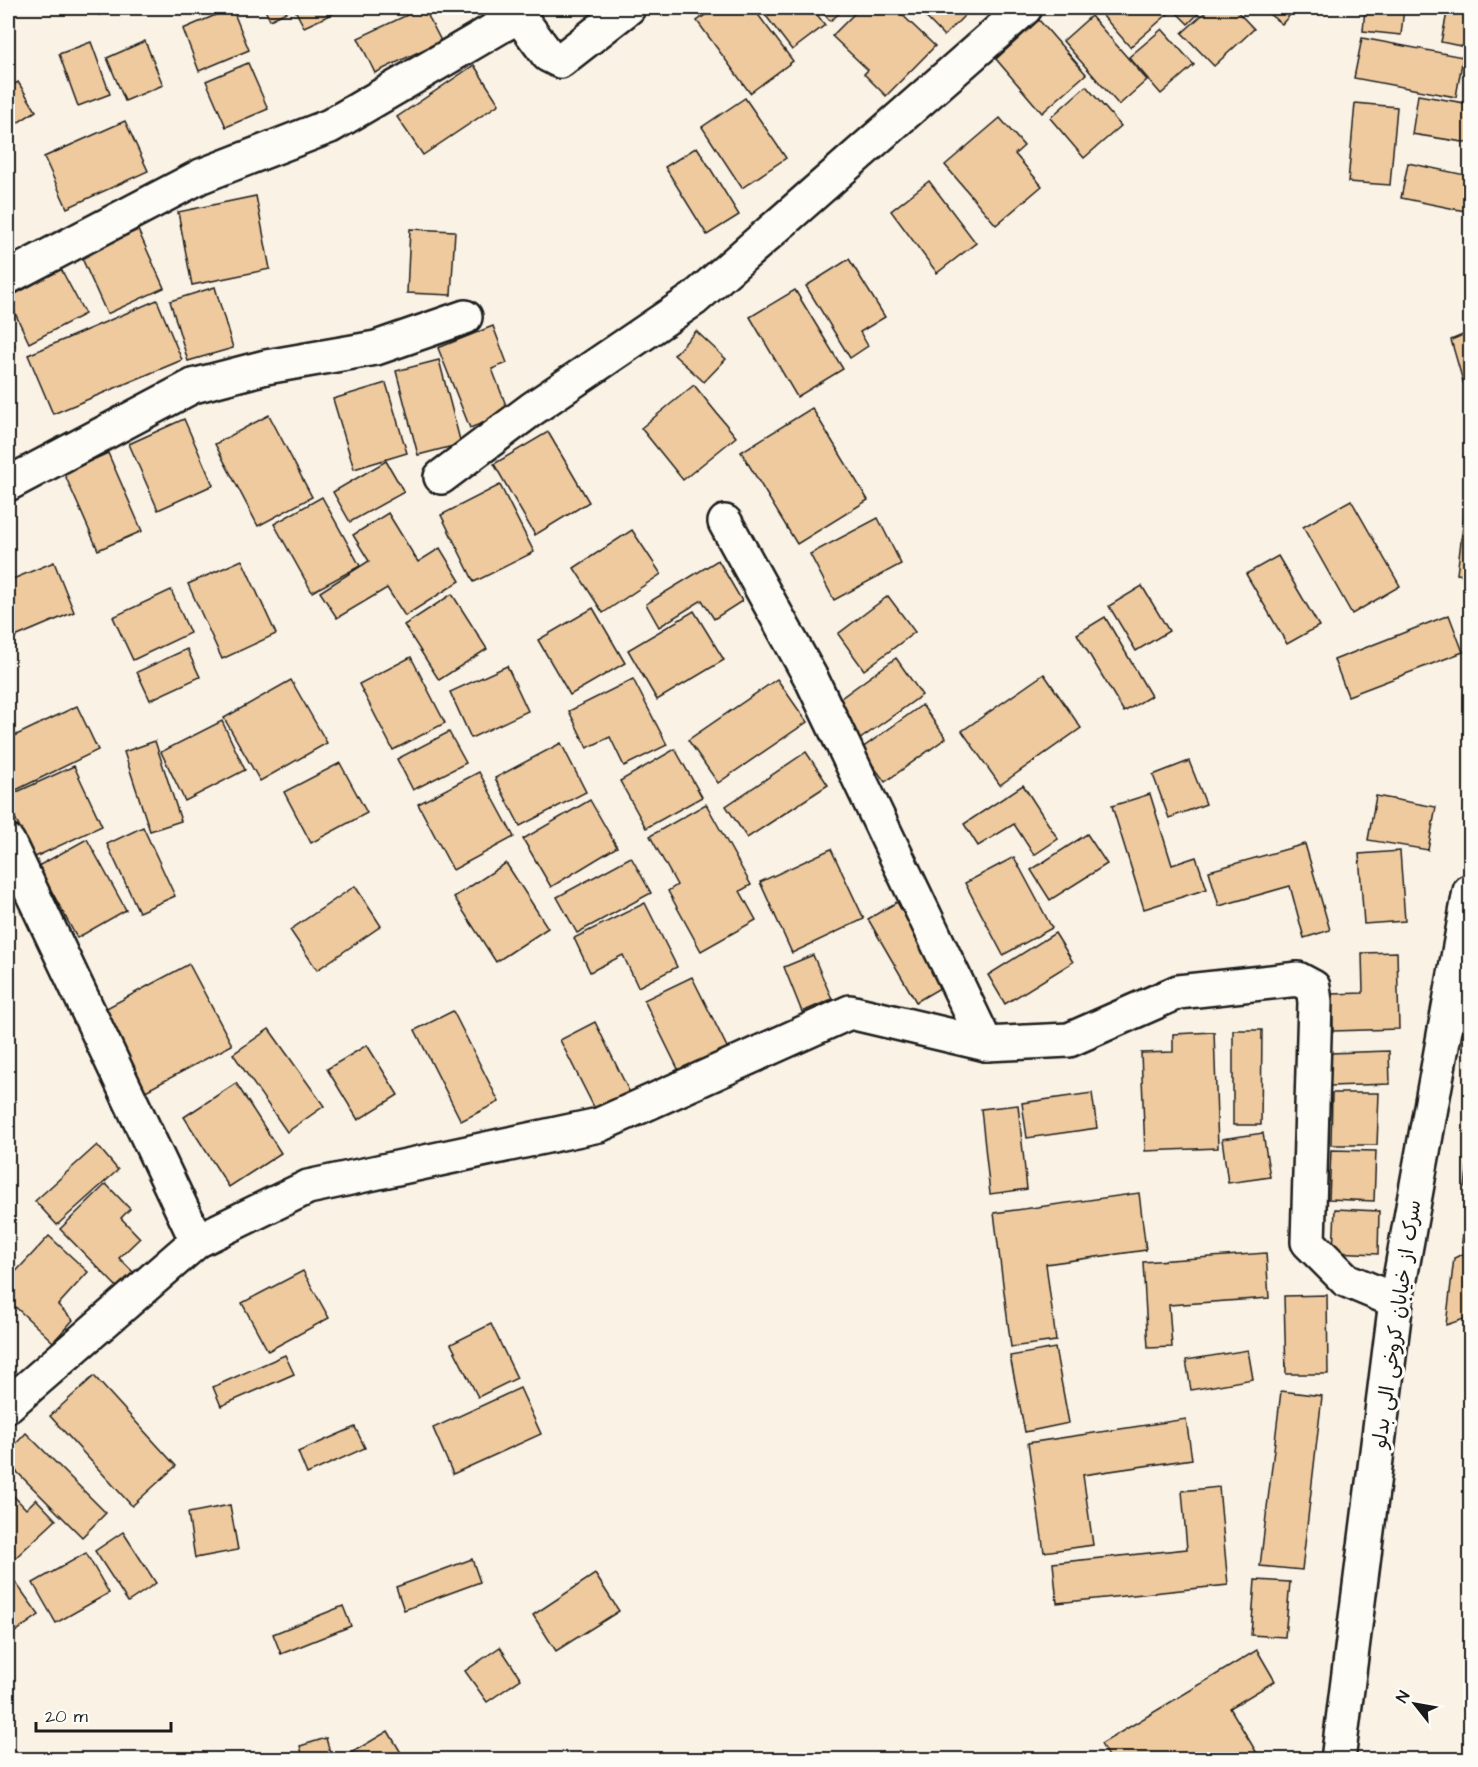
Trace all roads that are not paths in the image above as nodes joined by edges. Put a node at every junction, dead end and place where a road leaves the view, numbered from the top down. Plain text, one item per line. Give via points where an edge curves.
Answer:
1 (628, 8) edge
2 (1025, 8) edge
3 (515, 12) edge
4 (8, 277) edge
5 (465, 317) dead end
6 (441, 477) dead end
7 (8, 484) edge
8 (725, 522) dead end
9 (8, 842) edge
10 (1470, 891) edge
11 (986, 1044) junction
12 (197, 1242) junction
13 (1396, 1301) junction
14 (8, 1405) edge
15 (1338, 1760) edge

1 - 3 street via 560,61 548,55
2 - 6 street via 694,299 532,409
3 - 4 street via 330,126 201,176
5 - 7 street via 376,348 266,367 193,386
8 - 11 street via 812,680
9 - 12 street
10 - 13 street, سرک از خیابان کروخی الی بدلو
11 - 12 street via 850,1012 598,1125 308,1188
11 - 13 street via 1070,1040 1178,992 1298,979 1313,987 1308,1242 1346,1280
12 - 14 street
13 - 15 street, سرک از خیابان کروخی الی بدلو

